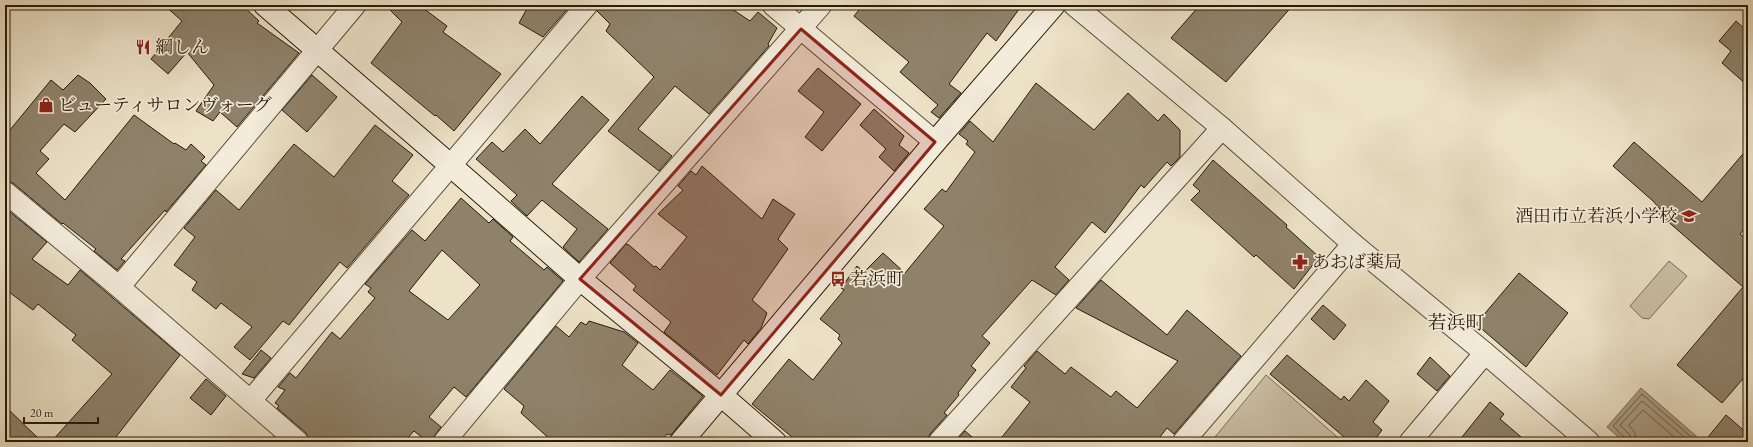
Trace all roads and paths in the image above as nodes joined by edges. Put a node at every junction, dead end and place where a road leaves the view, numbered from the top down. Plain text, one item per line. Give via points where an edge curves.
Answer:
1 (264, 5) edge
2 (355, 5) edge
3 (587, 5) edge
4 (773, 5) edge
5 (821, 5) edge
6 (1054, 5) edge
7 (1074, 5) edge
8 (801, 29) junction
9 (317, 51) junction
10 (1222, 128) junction
11 (935, 142) junction
12 (450, 165) junction
13 (5, 192) edge
14 (1353, 244) junction
15 (580, 280) junction
16 (119, 287) junction
17 (1485, 353) junction
18 (721, 395) junction
19 (251, 400) junction
20 (298, 442) edge
21 (444, 442) edge
22 (681, 442) edge
23 (775, 442) edge
24 (939, 442) edge
25 (1183, 442) edge
26 (1410, 442) edge
27 (1589, 442) edge

1 - 9 street
2 - 9 street
3 - 12 street
4 - 8 street
5 - 8 street
6 - 11 street
7 - 10 street
8 - 11 street
8 - 15 street
9 - 12 street
9 - 16 street
10 - 14 street
10 - 24 street
11 - 18 street
12 - 15 street
12 - 19 street
13 - 16 street
14 - 17 street
14 - 25 street
15 - 18 street
15 - 21 street
16 - 19 street
17 - 26 street
17 - 27 street
18 - 22 street
18 - 23 street
19 - 20 street

